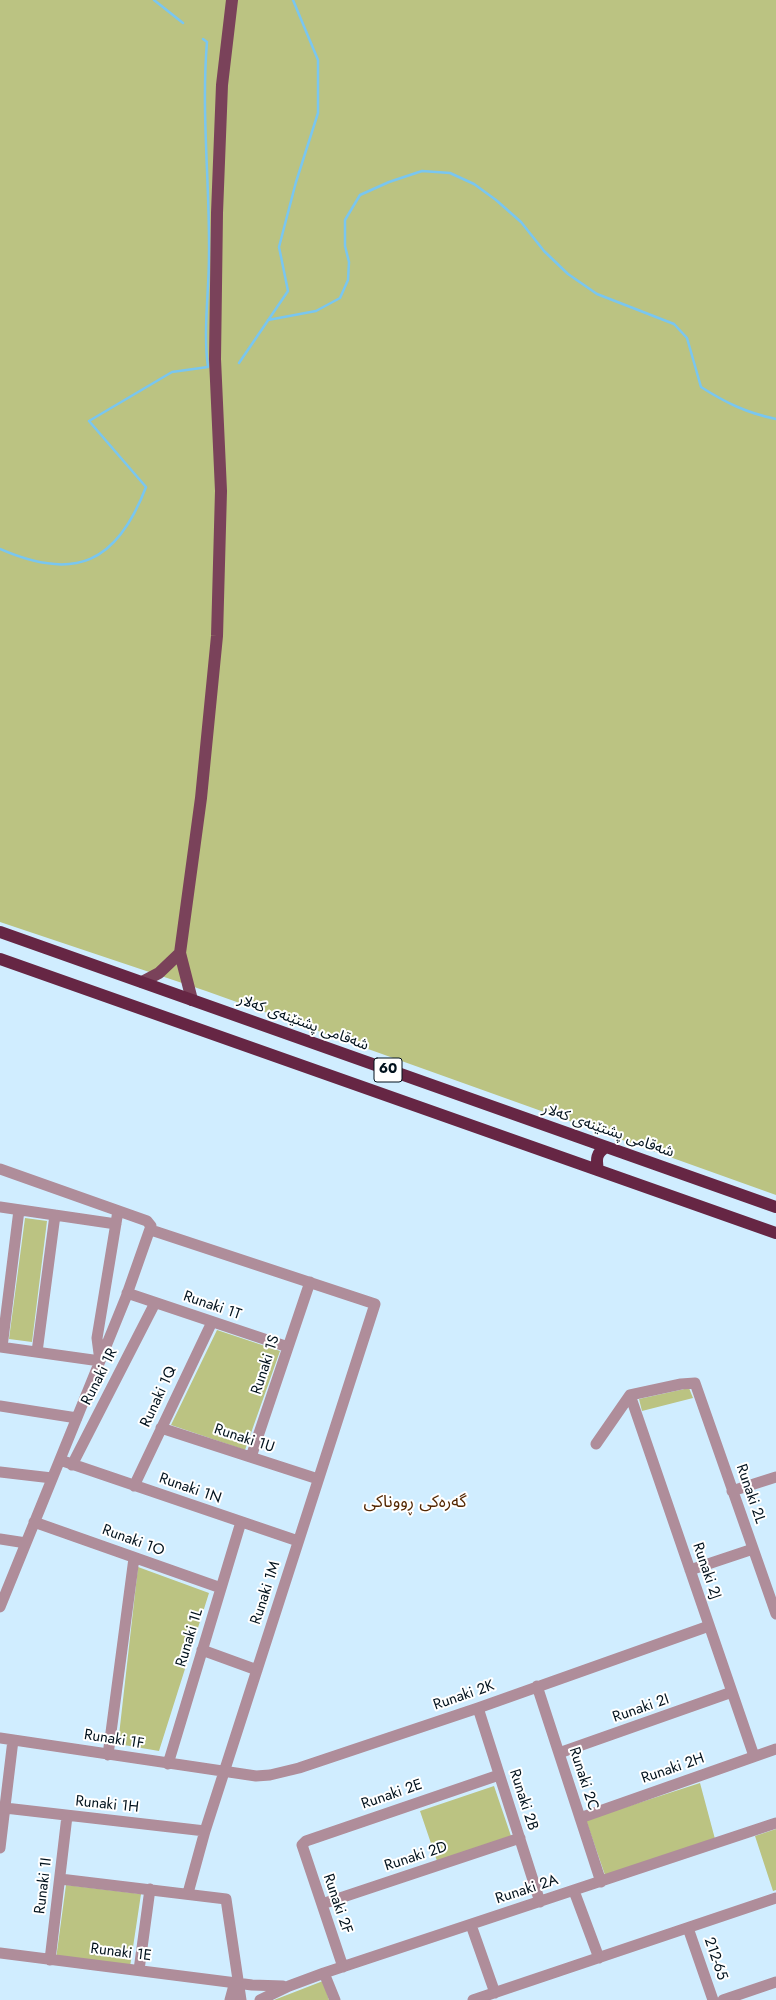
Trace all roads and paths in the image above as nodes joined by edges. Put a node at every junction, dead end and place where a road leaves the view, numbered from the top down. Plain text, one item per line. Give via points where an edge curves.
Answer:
1 (232, 0) edge
2 (0, 932) edge
3 (180, 953) junction
4 (0, 959) edge
5 (142, 982) junction
6 (192, 1000) junction
7 (606, 1147) junction
8 (0, 1169) edge
9 (598, 1170) junction
10 (0, 1207) edge
11 (776, 1207) edge
12 (19, 1210) junction
13 (118, 1211) junction
14 (55, 1215) junction
15 (116, 1224) junction
16 (151, 1230) junction
17 (776, 1233) edge
18 (310, 1282) junction
19 (127, 1293) junction
20 (155, 1302) junction
21 (212, 1322) junction
22 (1, 1347) edge
23 (288, 1347) junction
24 (37, 1352) junction
25 (100, 1361) junction
26 (630, 1395) junction
27 (0, 1406) edge
28 (77, 1418) junction
29 (161, 1428) junction
30 (596, 1444) dead end
31 (251, 1457) junction
32 (60, 1460) junction
33 (72, 1465) junction
34 (0, 1472) edge
35 (776, 1476) edge
36 (52, 1478) junction
37 (318, 1479) junction
38 (134, 1486) junction
39 (732, 1490) junction
40 (34, 1522) junction
41 (241, 1522) junction
42 (0, 1539) edge
43 (298, 1541) junction
44 (26, 1543) junction
45 (753, 1549) junction
46 (134, 1558) junction
47 (690, 1570) junction
48 (221, 1588) junction
49 (1, 1603) edge
50 (776, 1614) edge
51 (710, 1626) junction
52 (202, 1650) junction
53 (257, 1670) junction
54 (537, 1686) junction
55 (732, 1692) junction
56 (478, 1708) junction
57 (0, 1738) edge
58 (13, 1740) junction
59 (776, 1749) edge
60 (559, 1753) junction
61 (108, 1755) junction
62 (754, 1756) junction
63 (168, 1764) junction
64 (224, 1772) junction
65 (500, 1775) junction
66 (5, 1808) junction
67 (67, 1816) junction
68 (580, 1818) junction
69 (776, 1823) edge
70 (205, 1831) junction
71 (520, 1838) junction
72 (0, 1848) edge
73 (303, 1851) joint
74 (60, 1879) junction
75 (601, 1882) junction
76 (150, 1889) junction
77 (574, 1891) junction
78 (188, 1893) junction
79 (776, 1898) edge
80 (540, 1902) junction
81 (322, 1904) junction
82 (471, 1925) junction
83 (688, 1928) junction
84 (0, 1954) edge
85 (599, 1958) junction
86 (50, 1960) junction
87 (343, 1967) junction
88 (139, 1970) junction
89 (324, 1973) junction
90 (239, 1982) junction
91 (776, 1982) edge
92 (288, 1986) junction
93 (495, 1993) junction
94 (230, 2000) edge
95 (241, 2000) edge
96 (260, 2000) edge
97 (334, 2000) edge
98 (473, 2000) edge
99 (713, 2000) edge
100 (723, 2000) edge

1 - 3 main road via 222,92 217,221 215,359 221,491 217,636 201,798
2 - 5 highway, شەقامی پشتێنەی کەلار / 60
3 - 5 main road via 167,967
3 - 6 main road
4 - 9 highway, 60
5 - 6 highway, شەقامی پشتێنەی کەلار / 60
6 - 7 highway, شەقامی پشتێنەی کەلار / 60
7 - 9 highway via 597,1157
7 - 11 highway, شەقامی پشتێنەی کەلار / 60
8 - 13 street
9 - 17 highway, 60
10 - 12 street
12 - 14 street
12 - 22 street
13 - 15 street
13 - 16 street via 147,1221
14 - 15 street
14 - 24 street
15 - 25 street via 97,1338
16 - 18 street
16 - 19 street
18 - 23 street, Runaki 1S
18 - 37 street, Runaki 1M via 375,1304
19 - 20 street, Runaki 1T
19 - 25 street
20 - 21 street, Runaki 1T
20 - 33 street, Runaki 1R
21 - 23 street, Runaki 1T
21 - 29 street, Runaki 1Q
22 - 24 street
23 - 31 street, Runaki 1S
24 - 25 street
25 - 28 street
26 - 30 street
26 - 39 street, Runaki 2L via 695,1383
26 - 47 street, Runaki 2J
27 - 28 street
28 - 32 street
29 - 31 street, Runaki 1U
29 - 38 street, Runaki 1Q
31 - 37 street, Runaki 1U
32 - 33 street, Runaki 1N
32 - 36 street
33 - 38 street, Runaki 1N
34 - 36 street
35 - 39 street
36 - 40 street
37 - 43 street, Runaki 1M
38 - 41 street, Runaki 1N
39 - 45 street, Runaki 2L
40 - 44 street
40 - 46 street, Runaki 1O
41 - 43 street, Runaki 1N
41 - 48 street, Runaki 1L
42 - 44 street
43 - 53 street, Runaki 1M
44 - 49 street
45 - 47 street
45 - 50 street, Runaki 2L
46 - 48 street, Runaki 1O
46 - 61 street
47 - 51 street, Runaki 2J
48 - 52 street, Runaki 1L
51 - 54 street, Runaki 2K
51 - 55 street, Runaki 2J
52 - 53 street
52 - 63 street, Runaki 1L
53 - 64 street, Runaki 1M
54 - 56 street, Runaki 2K
54 - 60 street, Runaki 2C
55 - 60 street, Runaki 2I
55 - 62 street, Runaki 2J
56 - 64 street, Runaki 2K via 299,1768 270,1775
56 - 65 street, Runaki 2B
57 - 58 street, Runaki 1F
58 - 61 street, Runaki 1F
58 - 66 street
59 - 62 street, Runaki 2H
60 - 68 street, Runaki 2C
61 - 63 street, Runaki 1F
62 - 68 street, Runaki 2H
63 - 64 street, Runaki 1F
64 - 70 street, Runaki 1M
65 - 71 street, Runaki 2B
65 - 73 street, Runaki 2E via 306,1841 302,1845
66 - 67 street, Runaki 1H
66 - 72 street
67 - 70 street, Runaki 1H
67 - 74 street, Runaki 1I
68 - 75 street, Runaki 2C
69 - 75 street, Runaki 2A
70 - 78 street, Runaki 1M
71 - 80 street, Runaki 2B
71 - 81 street, Runaki 2D
73 - 81 street, Runaki 2F
74 - 76 street
74 - 86 street, Runaki 1I
75 - 77 street, Runaki 2A
76 - 78 street
76 - 88 street
77 - 80 street, Runaki 2A
77 - 85 street
78 - 90 street via 226,1899
79 - 83 street
80 - 82 street, Runaki 2A
81 - 87 street, Runaki 2F
82 - 87 street, Runaki 2A
82 - 93 street
83 - 85 street
83 - 99 street, 212-65
84 - 86 street, Runaki 1E
85 - 93 street
86 - 88 street, Runaki 1E
87 - 89 street, Runaki 2A
88 - 90 street, Runaki 1E
89 - 92 street, Runaki 2A
89 - 97 street
90 - 92 street, Runaki 1E via 273,1987
90 - 94 street via 233,1989
90 - 95 street
91 - 100 street
92 - 96 street
93 - 98 street

